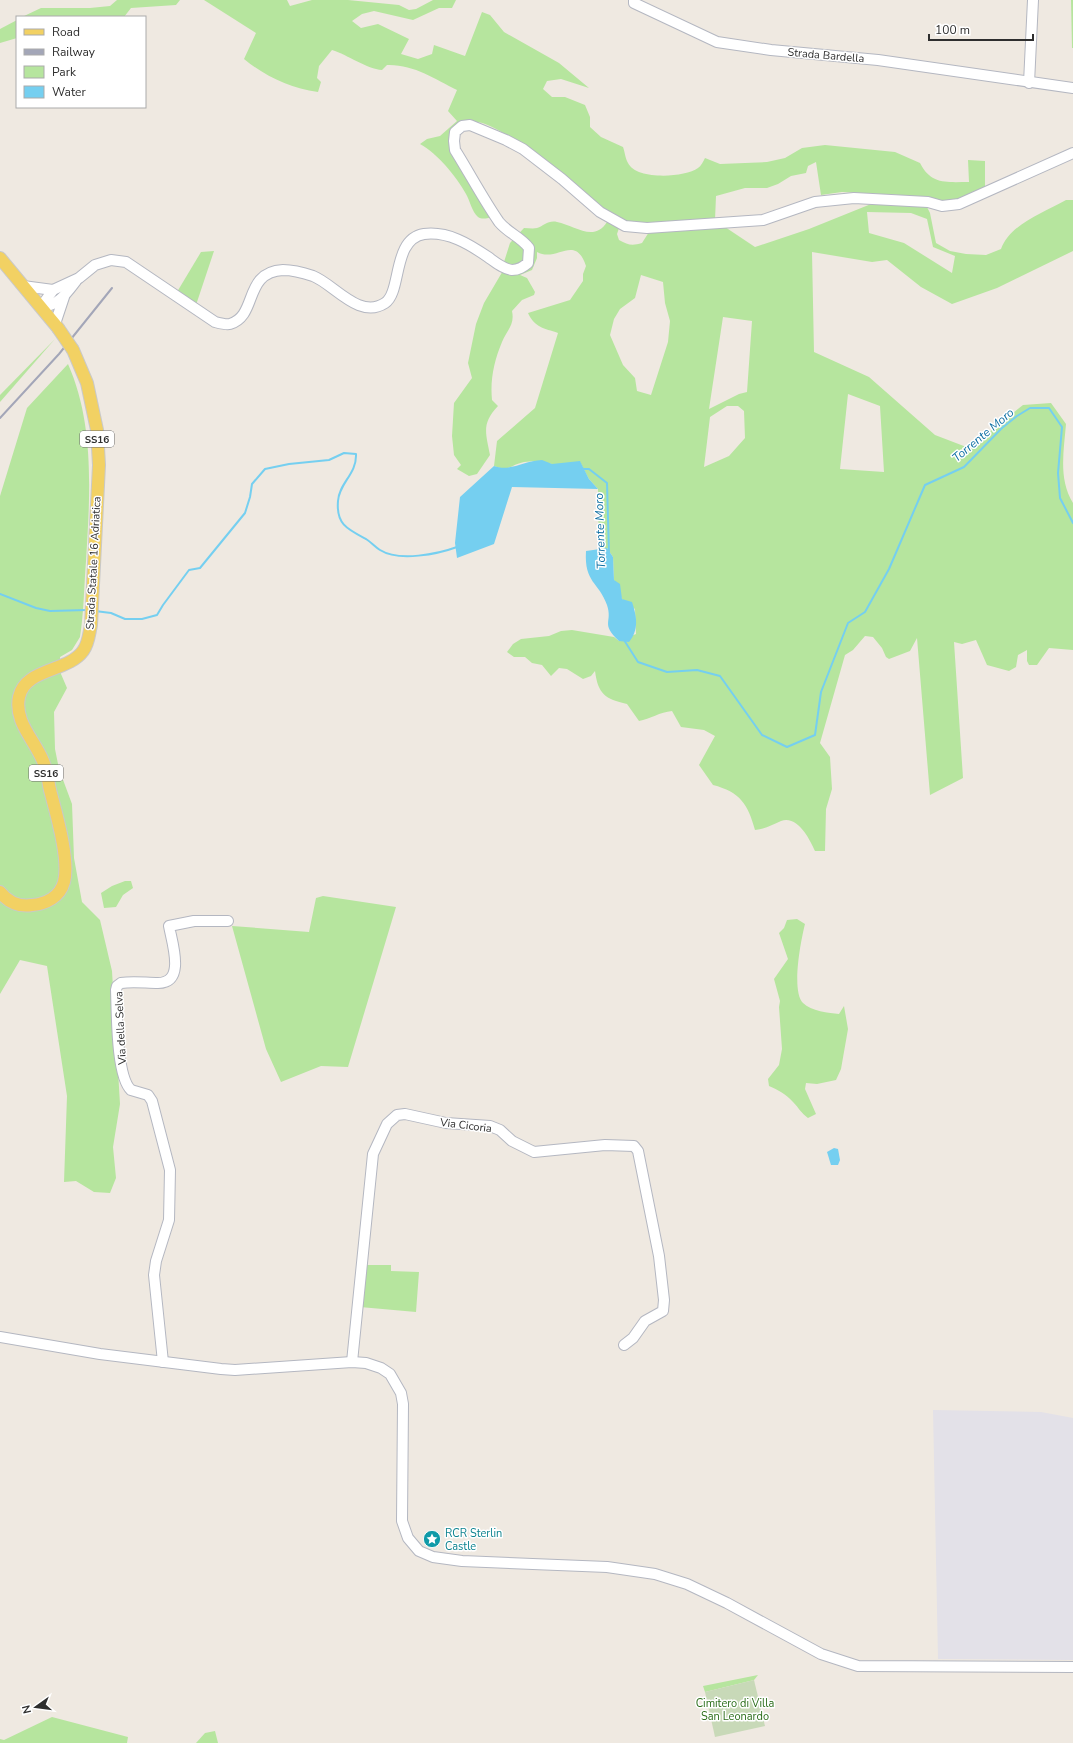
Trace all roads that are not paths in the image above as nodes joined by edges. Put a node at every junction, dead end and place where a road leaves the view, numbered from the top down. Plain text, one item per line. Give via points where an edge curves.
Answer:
1 (634, 0) edge
2 (1033, 0) edge
3 (1029, 82) junction
4 (1073, 88) edge
5 (1073, 153) edge
6 (0, 258) edge
7 (0, 269) edge
8 (12, 272) junction
9 (79, 278) junction
10 (23, 286) junction
11 (53, 290) junction
12 (64, 296) junction
13 (41, 307) junction
14 (57, 326) junction
15 (0, 892) edge
16 (228, 921) dead end
17 (0, 1337) edge
18 (624, 1345) dead end
19 (163, 1362) junction
20 (352, 1362) junction
21 (1073, 1667) edge

1 - 3 street, Strada Bardella via 634,3 646,10 717,42 878,60
2 - 3 street
3 - 4 street, Strada Bardella
5 - 9 street via 959,204 942,206 928,202 854,198 814,202 763,220 647,228 625,226 600,212 523,149 470,125 462,126 455,132 455,150 499,221 529,248 528,263 519,269 511,270 500,265 461,240 423,234 413,240 403,252 395,277 394,294 385,304 370,308 354,303 314,276 283,270 264,275 256,283 246,310 239,319 229,324 215,322 126,262 111,260 95,265
6 - 8 main road, SS16
7 - 8 street
8 - 10 main road, SS16
9 - 11 street
9 - 12 street
10 - 11 street
10 - 13 main road, Strada Statale 16 Adriatica / SS16
11 - 13 street
12 - 13 street via 49,306
12 - 14 street
13 - 14 main road, Strada Statale 16 Adriatica / SS16
14 - 15 main road, Strada Statale 16 Adriatica / SS16, bridge via 73,350 87,383 97,430 99,465 91,625 88,643 83,651 76,658 30,680 23,689 19,703 21,721 43,761 63,849 64,883 52,899 40,904 17,904 9,901
16 - 19 street, Via della Selva via 194,921 169,926 176,963 173,976 166,982 159,983 121,983 116,990 124,1079 131,1090 148,1095 152,1102 170,1170 169,1220 154,1275
17 - 19 street
18 - 20 street, Via Cicoria via 633,1338 645,1321 663,1311 664,1300 658,1249 638,1151 634,1146 605,1145 534,1152 490,1126 446,1123 405,1114 397,1115 387,1124 373,1154
19 - 20 street via 235,1370
20 - 21 street via 381,1368 390,1374 401,1393 402,1521 408,1538 419,1551 432,1557 607,1567 655,1574 687,1584 821,1654 858,1666

